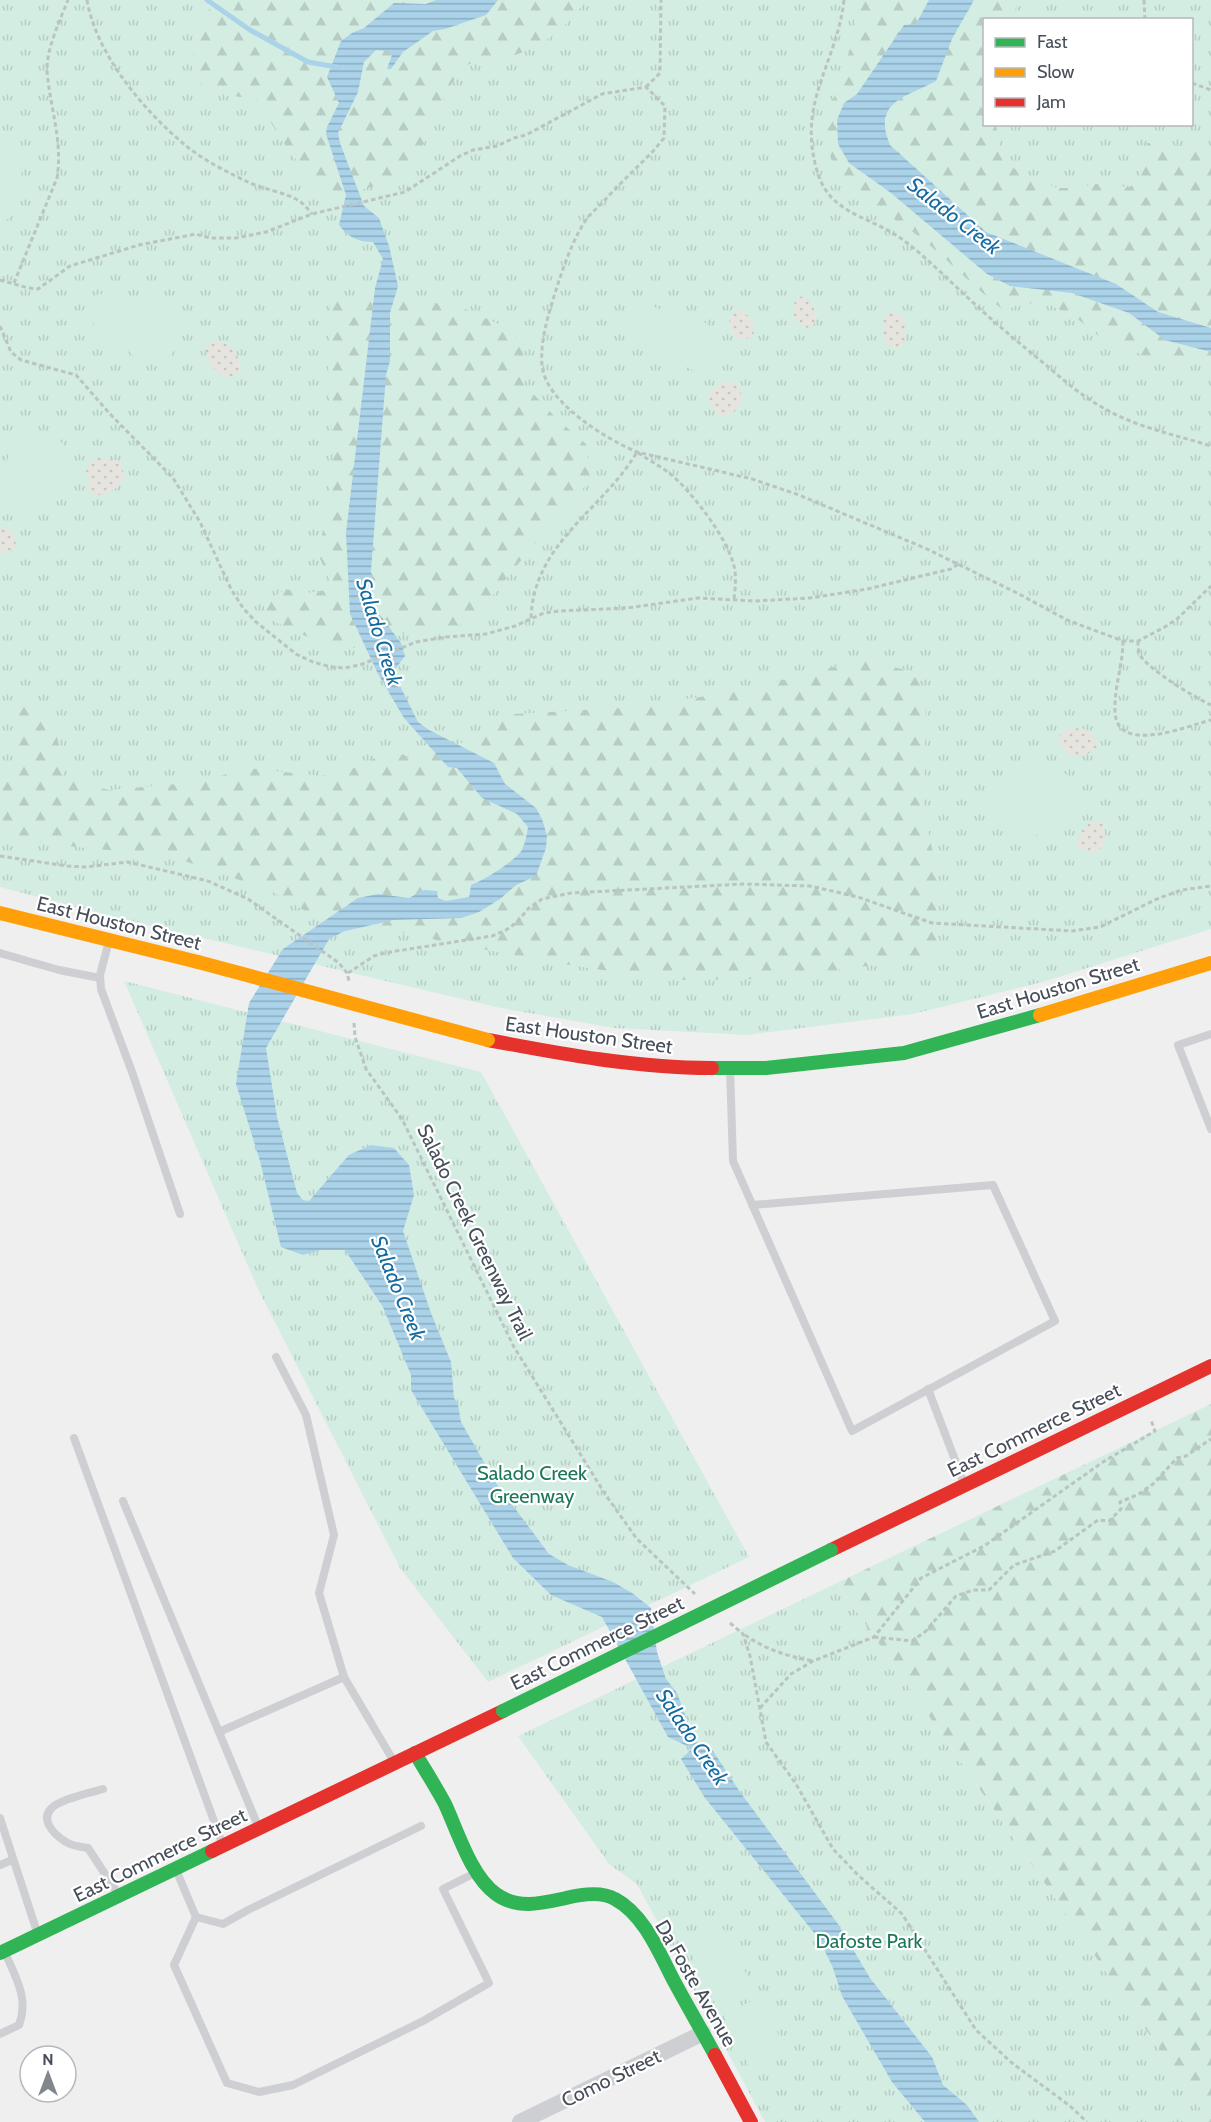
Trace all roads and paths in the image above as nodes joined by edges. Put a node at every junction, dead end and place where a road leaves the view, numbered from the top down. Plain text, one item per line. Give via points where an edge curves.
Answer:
1 (68, 0) edge
2 (87, 0) edge
3 (661, 0) edge
4 (844, 0) edge
5 (1144, 0) edge
6 (1145, 18) edge
7 (1193, 84) edge
8 (646, 87) junction
9 (1211, 90) edge
10 (312, 213) junction
11 (0, 280) edge
12 (14, 283) junction
13 (0, 326) edge
14 (1211, 446) edge
15 (637, 452) junction
16 (958, 564) junction
17 (1211, 586) edge
18 (734, 599) junction
19 (531, 618) junction
20 (1123, 641) junction
21 (1138, 641) junction
22 (1211, 705) edge
23 (1211, 720) edge
24 (0, 856) edge
25 (1211, 886) edge
26 (0, 913) edge
27 (110, 940) junction
28 (0, 953) edge
29 (1211, 963) edge
30 (347, 973) junction
31 (100, 978) junction
32 (350, 988) dead end
33 (353, 1017) dead end
34 (1211, 1034) edge
35 (730, 1068) junction
36 (1211, 1129) edge
37 (752, 1205) junction
38 (180, 1214) dead end
39 (276, 1357) dead end
40 (1211, 1366) edge
41 (927, 1389) junction
42 (1143, 1399) junction
43 (74, 1438) dead end
44 (1211, 1439) edge
45 (965, 1485) junction
46 (606, 1494) dead end
47 (123, 1501) dead end
48 (743, 1634) dead end
49 (874, 1637) junction
50 (813, 1661) junction
51 (344, 1677) junction
52 (759, 1708) dead end
53 (219, 1732) junction
54 (416, 1753) junction
55 (395, 1763) junction
56 (796, 1784) dead end
57 (103, 1789) dead end
58 (0, 1818) edge
59 (421, 1826) dead end
60 (259, 1829) junction
61 (223, 1846) junction
62 (12, 1860) junction
63 (0, 1865) edge
64 (176, 1869) junction
65 (479, 1872) junction
66 (120, 1896) junction
67 (196, 1917) junction
68 (38, 1935) junction
69 (2, 1952) edge
70 (703, 2033) junction
71 (0, 2034) edge
72 (520, 2122) edge
73 (752, 2122) edge
74 (1087, 2122) edge

1 - 12 path via 55,31 47,70 58,136 57,178
2 - 10 path via 110,57 160,122 186,146 218,167 299,200
3 - 8 path via 660,73
4 - 14 path via 838,34 818,86 810,134 816,170 832,200 898,237 1010,336 1099,406 1155,430
5 - 6 path
7 - 9 path
8 - 10 path via 602,94 526,135 473,150 405,192
8 - 15 path via 665,106 664,138 586,220 568,254 549,314 542,367 565,405 619,444
10 - 12 path via 266,232 236,238 196,234 139,245 70,266 38,289
11 - 12 path
13 - 19 path via 11,352 21,360 76,375 173,478 243,608 296,654 344,668 416,642 486,634
15 - 16 path via 752,479 799,495
15 - 18 path via 683,486 716,530 735,570
15 - 19 path via 552,554 531,600
16 - 18 path via 951,569 836,595 776,601
16 - 20 path via 1066,620
17 - 21 path via 1177,619
18 - 19 path via 698,598 627,608 559,611
20 - 21 path
20 - 23 path via 1115,712 1123,730 1131,735 1150,735
21 - 22 path via 1138,653 1144,660
24 - 30 path via 86,867 128,862 208,881 248,899 339,963
25 - 30 path via 1182,890 1100,927 1072,931 932,923 858,897 810,886 743,884 571,893 542,899 516,923 492,936 384,953
26 - 27 main road, East Houston Street
27 - 31 lane
27 - 35 main road, East Houston Street, bridge via 488,1040 594,1060 674,1068
28 - 31 lane
29 - 35 main road, East Houston Street via 904,1053 777,1067
30 - 32 path
31 - 38 lane
33 - 46 path, Salado Creek Greenway Trail via 366,1069 402,1119 514,1347
34 - 36 lane via 1178,1045
35 - 37 lane via 733,1161
37 - 41 lane via 852,1431
37 - 41 lane via 993,1185 1055,1321
39 - 51 lane via 306,1415 334,1536 319,1593
40 - 42 main road, East Commerce Street
41 - 45 lane
42 - 45 main road, East Commerce Street
42 - 49 path via 1155,1431 1103,1462 984,1546 921,1578
43 - 61 lane
44 - 49 path via 1177,1458 1154,1484 1120,1502 1121,1509 1109,1521 1098,1520 1055,1551 1014,1565 989,1590 956,1596 926,1632 912,1641
45 - 54 main road, East Commerce Street, bridge
47 - 53 lane
48 - 50 path via 762,1646
49 - 50 path
50 - 52 path via 791,1674
51 - 53 lane
51 - 55 lane
53 - 60 lane
54 - 55 main road, East Commerce Street
54 - 65 main road, Da Foste Avenue
55 - 60 main road, East Commerce Street
56 - 74 path via 833,1849 902,1914 976,2030
57 - 66 lane via 55,1805 47,1813 46,1821 67,1844 88,1848
58 - 62 lane
59 - 67 lane via 223,1924
60 - 61 main road, East Commerce Street
61 - 64 main road, East Commerce Street
62 - 63 lane
62 - 68 lane
64 - 66 main road, East Commerce Street
64 - 67 lane
65 - 67 lane via 443,1888 489,1983 423,2021 293,2085 259,2092 227,2083 174,1965
65 - 70 main road, Da Foste Avenue via 498,1896 517,1904 541,1905 589,1893 609,1896 622,1904 648,1933
66 - 68 main road, East Commerce Street
68 - 69 main road, East Commerce Street
69 - 71 lane via 20,1986 24,2014 20,2025
70 - 72 street, Como Street
70 - 73 main road, Da Foste Avenue

